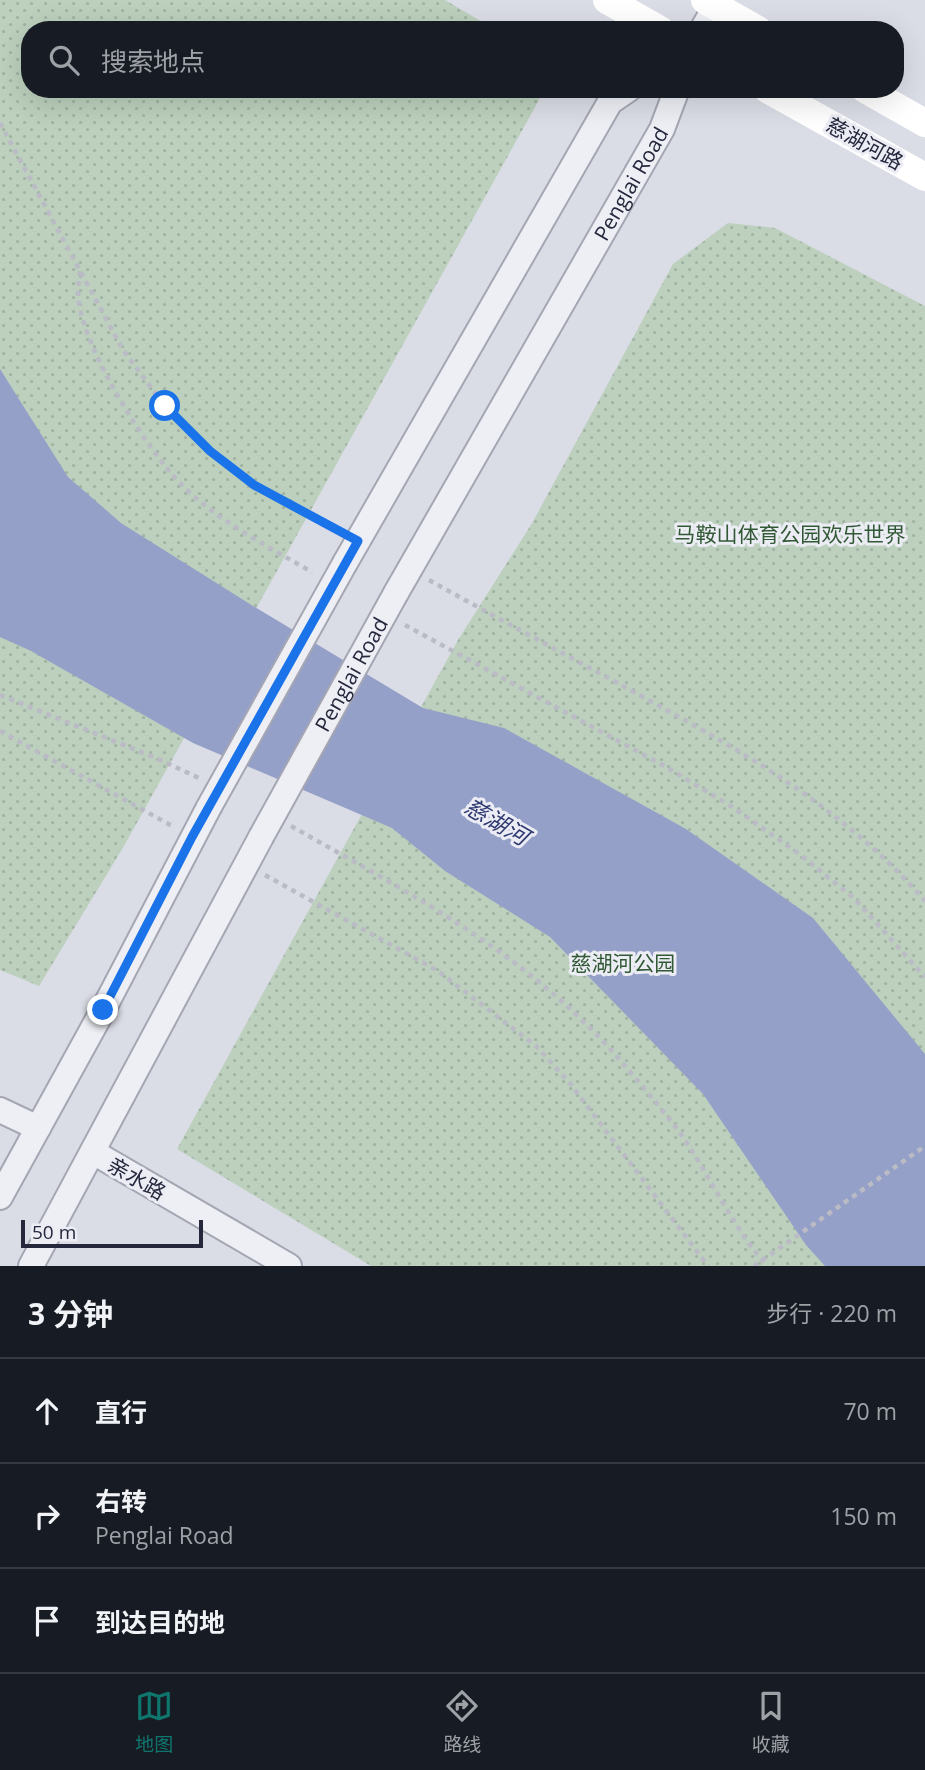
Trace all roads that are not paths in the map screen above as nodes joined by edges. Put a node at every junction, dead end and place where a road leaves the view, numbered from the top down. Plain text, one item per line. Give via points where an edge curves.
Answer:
1 (607, 0) edge
2 (710, 9) edge
3 (644, 21) edge
4 (737, 21) edge
5 (616, 98) edge
6 (674, 98) edge
7 (783, 98) edge
8 (881, 98) edge
9 (925, 123) edge
10 (925, 177) edge
11 (0, 1110) edge
12 (38, 1128) junction
13 (93, 1152) junction
14 (0, 1197) edge
15 (31, 1266) edge
16 (289, 1266) edge

1 - 3 main road
2 - 4 main road
5 - 12 street, bridge via 345,564 192,837
6 - 13 street, Penglai Road, bridge via 662,130 261,836
7 - 10 main road, 慈湖河路
8 - 9 main road
11 - 12 street
12 - 14 street
13 - 15 street, Penglai Road
13 - 16 street, 亲水路

